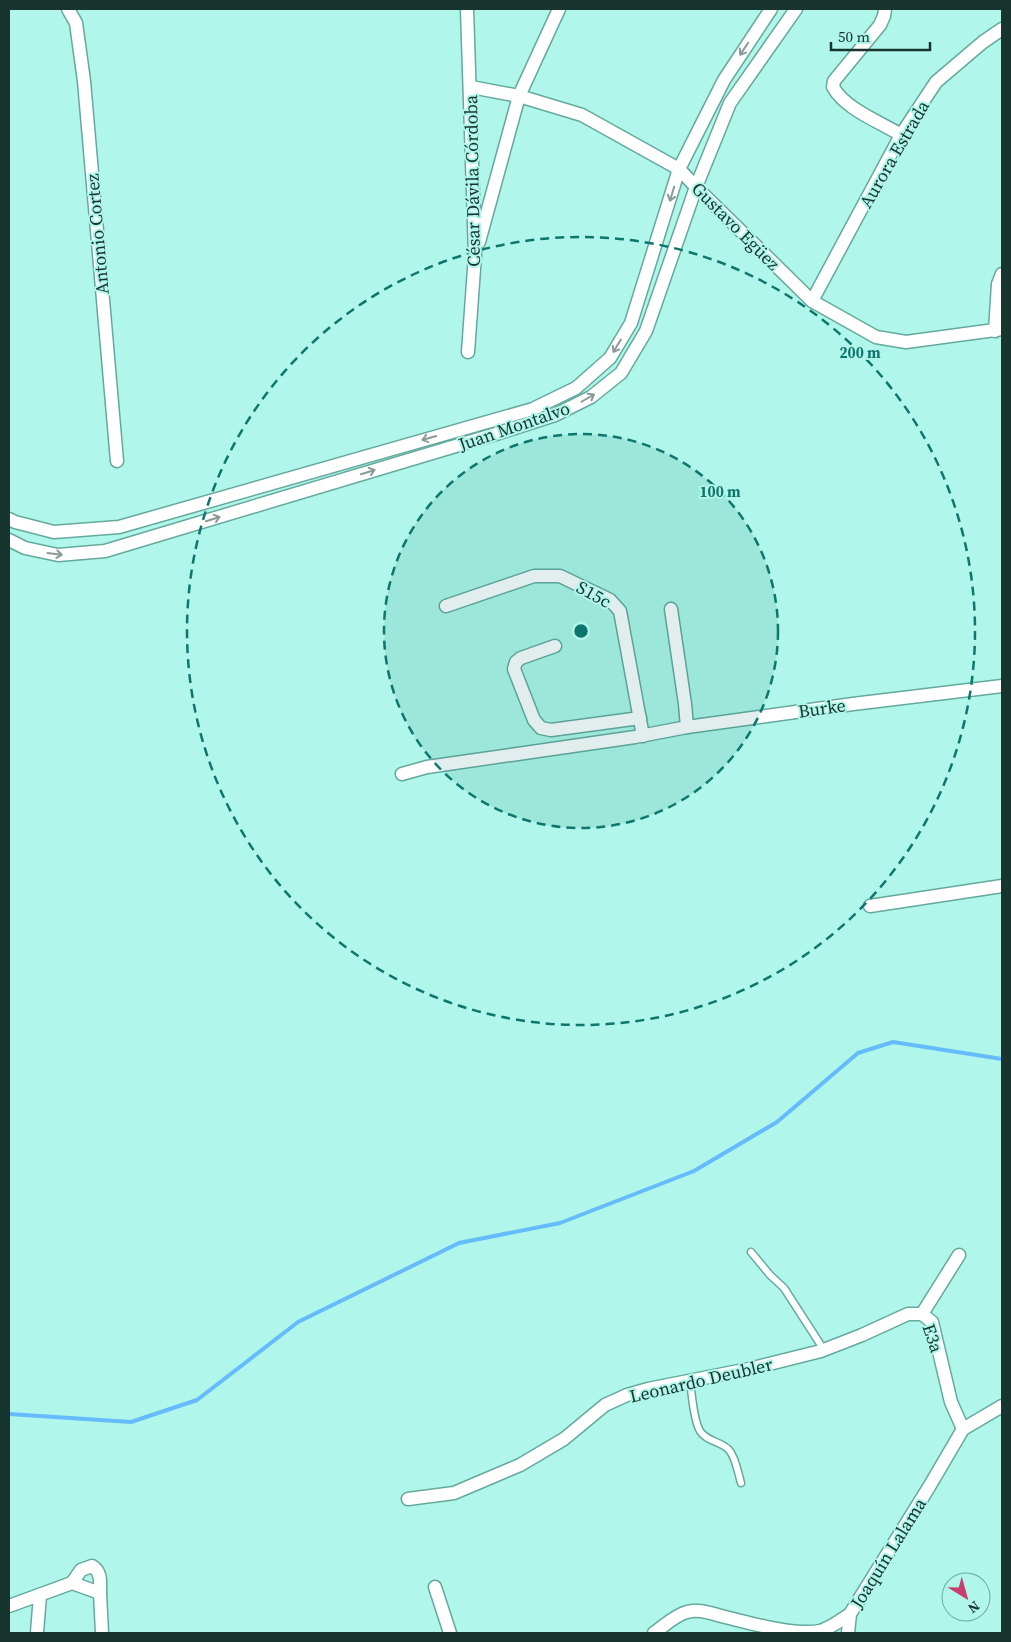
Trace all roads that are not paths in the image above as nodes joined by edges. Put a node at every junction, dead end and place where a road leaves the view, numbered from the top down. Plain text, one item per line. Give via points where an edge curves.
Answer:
1 (68, 9) edge
2 (468, 9) edge
3 (559, 9) edge
4 (772, 9) edge
5 (796, 9) edge
6 (885, 9) edge
7 (1002, 29) edge
8 (471, 87) junction
9 (519, 96) junction
10 (902, 135) junction
11 (679, 169) junction
12 (696, 187) junction
13 (476, 255) junction
14 (1002, 274) edge
15 (812, 301) junction
16 (998, 330) edge
17 (468, 352) dead end
18 (515, 414) junction
19 (519, 427) junction
20 (117, 461) dead end
21 (9, 519) edge
22 (9, 540) edge
23 (446, 606) dead end
24 (671, 609) dead end
25 (555, 646) dead end
26 (1002, 686) edge
27 (640, 718) junction
28 (687, 727) junction
29 (643, 736) junction
30 (402, 774) dead end
31 (1002, 886) edge
32 (870, 906) dead end
33 (751, 1252) dead end
34 (959, 1255) dead end
35 (922, 1314) junction
36 (824, 1350) junction
37 (690, 1380) junction
38 (1002, 1406) edge
39 (963, 1429) junction
40 (741, 1483) dead end
41 (408, 1499) dead end
42 (72, 1583) junction
43 (435, 1587) dead end
44 (100, 1593) junction
45 (40, 1595) junction
46 (9, 1606) edge
47 (850, 1614) junction
48 (37, 1633) edge
49 (102, 1633) edge
50 (450, 1633) edge
51 (654, 1633) edge
52 (848, 1633) edge

1 - 20 street, Antonio Cortez via 76,23 84,82
2 - 8 street, César Dávila Córdoba
3 - 9 street
4 -> 11 street, Juan Montalvo via 724,80
5 - 12 street, Juan Montalvo via 730,103
6 - 10 street via 880,25 832,87 852,107
7 - 10 street, Aurora Estrada via 936,82
8 - 9 street, Gustavo Egüez
8 - 13 street, César Dávila Córdoba
9 - 11 street, Gustavo Egüez via 582,115
9 - 13 street
10 - 15 street, Aurora Estrada
11 - 12 street, Gustavo Egüez
11 -> 18 street, Juan Montalvo via 631,323 610,358 576,388
12 - 15 street, Gustavo Egüez
19 -> 12 street, Juan Montalvo via 555,415 591,397 620,373 646,330
13 - 17 street, César Dávila Córdoba
14 - 16 street via 998,284
15 - 16 street, Gustavo Egüez via 876,337 906,342
18 - 19 street
18 -> 21 street, Juan Montalvo via 119,527 54,532
22 -> 19 street, Juan Montalvo via 25,548 58,555 105,551
23 - 27 street, S15c via 534,576 548,575 560,576 610,600 620,611
24 - 28 street
25 - 27 street via 522,658 514,668 534,720 541,728 551,730
26 - 28 street, Burke
27 - 29 street, S15c
28 - 29 street, Burke
29 - 30 street, Burke via 427,767
31 - 32 street
33 - 36 lane via 784,1288
34 - 35 street, E3a
35 - 36 street, Leonardo Deubler via 908,1314
35 - 39 street, E3a via 932,1322 950,1402
36 - 37 street, Leonardo Deubler via 749,1370
37 - 40 lane via 700,1431 711,1441 730,1450
37 - 41 street, Leonardo Deubler via 634,1393 605,1405 564,1439 520,1465 469,1488
38 - 39 street, Joaquín Lalama
39 - 47 street, Joaquín Lalama
42 - 44 street
42 - 44 street via 81,1570 92,1566 100,1577
42 - 45 street
43 - 50 street
44 - 49 street
45 - 46 street
45 - 48 street
47 - 51 street, Joaquín Lalama via 821,1631 801,1632 702,1611 686,1612
47 - 52 street

